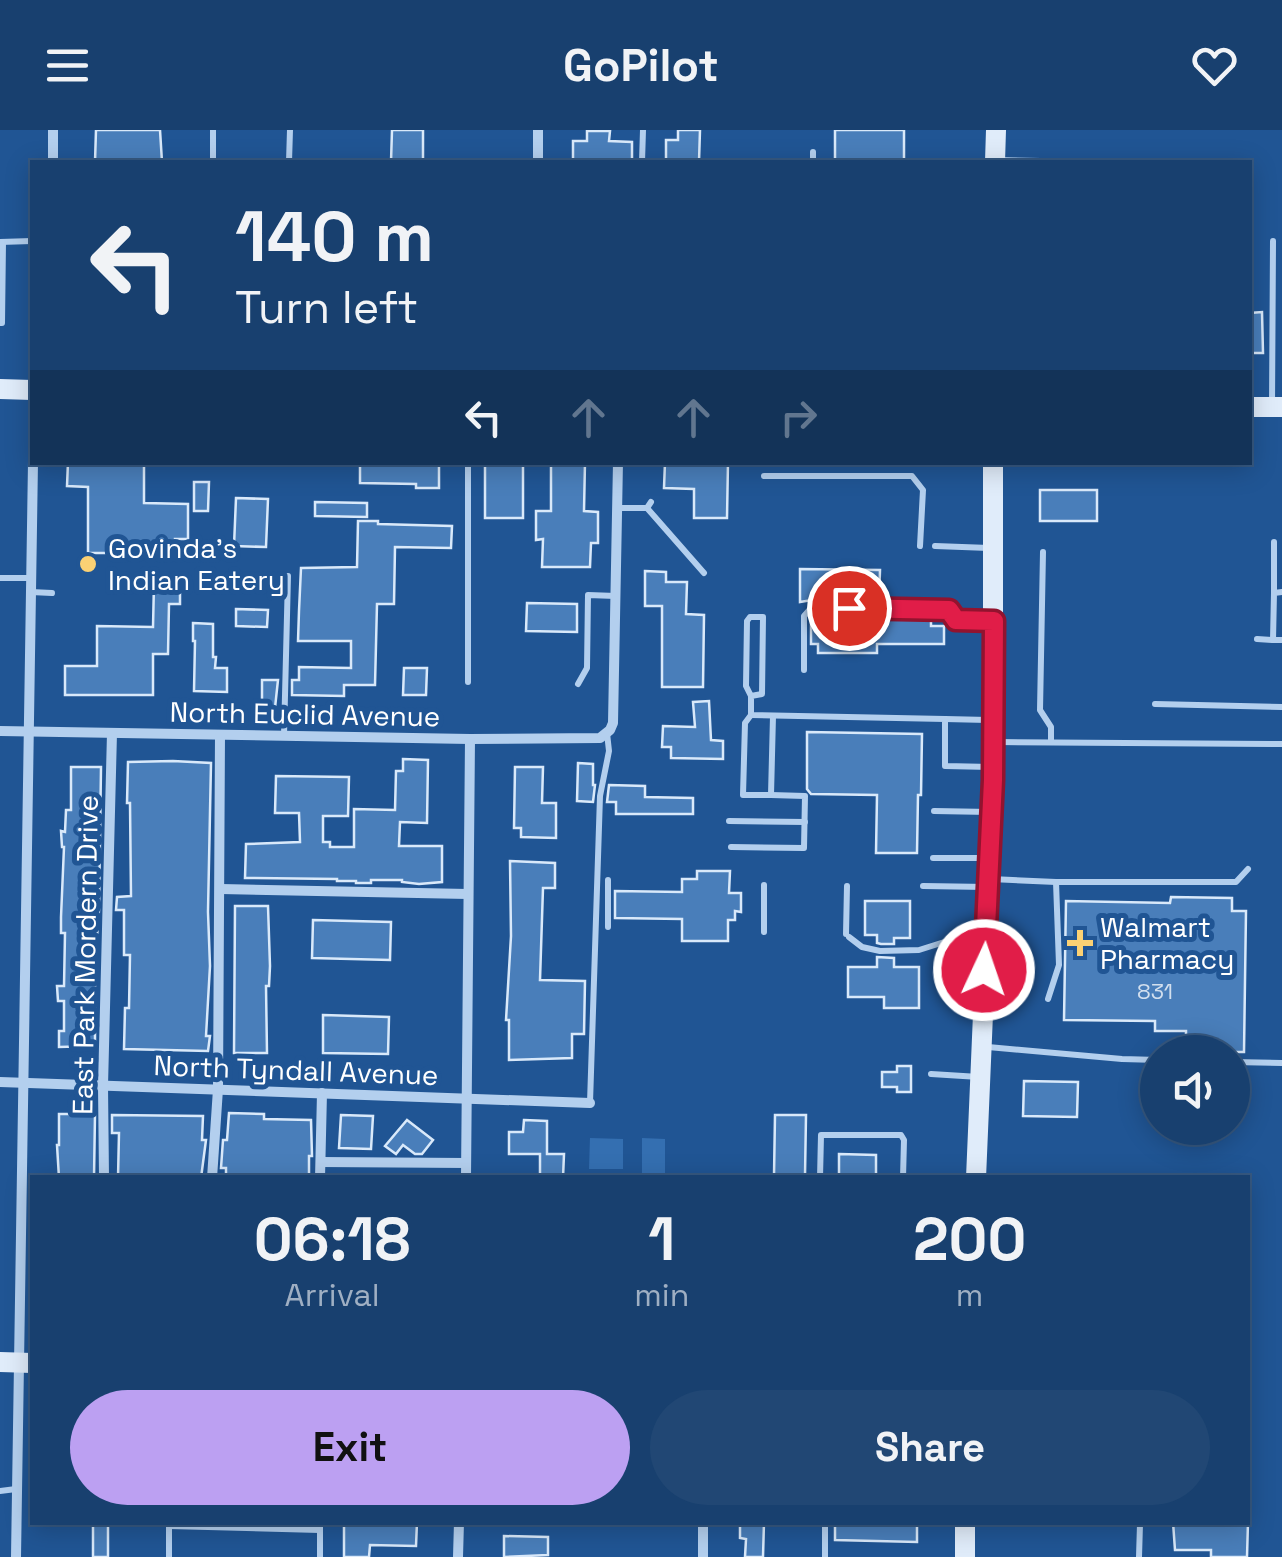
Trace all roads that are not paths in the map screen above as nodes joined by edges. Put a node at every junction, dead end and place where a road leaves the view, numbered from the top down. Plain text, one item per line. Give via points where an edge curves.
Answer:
1 (53, 130) edge
2 (213, 130) edge
3 (290, 130) edge
4 (538, 130) edge
5 (643, 130) edge
6 (996, 130) edge
7 (813, 152) dead end
8 (52, 160) edge
9 (213, 160) edge
10 (290, 160) edge
11 (538, 160) edge
12 (642, 160) edge
13 (813, 160) edge
14 (996, 160) edge
15 (30, 241) edge
16 (1273, 241) dead end
17 (2, 242) edge
18 (0, 323) edge
19 (0, 389) edge
20 (30, 390) edge
21 (1277, 407) edge
22 (33, 465) edge
23 (468, 465) edge
24 (618, 465) edge
25 (993, 465) edge
26 (764, 476) dead end
27 (618, 508) junction
28 (1274, 542) dead end
29 (920, 546) dead end
30 (935, 546) dead end
31 (994, 548) junction
32 (1042, 552) dead end
33 (704, 572) dead end
34 (288, 576) dead end
35 (0, 578) edge
36 (32, 578) junction
37 (31, 592) junction
38 (1278, 592) edge
39 (52, 593) dead end
40 (616, 596) junction
41 (994, 621) junction
42 (1257, 639) dead end
43 (1277, 640) edge
44 (804, 670) dead end
45 (468, 682) dead end
46 (578, 684) dead end
47 (751, 696) junction
48 (1154, 704) dead end
49 (1282, 707) edge
50 (751, 715) junction
51 (772, 716) junction
52 (944, 719) junction
53 (993, 720) junction
54 (0, 731) edge
55 (29, 731) junction
56 (112, 733) junction
57 (607, 733) junction
58 (220, 735) junction
59 (284, 736) junction
60 (470, 739) junction
61 (993, 742) junction
62 (1051, 742) junction
63 (1282, 744) edge
64 (993, 768) junction
65 (771, 795) junction
66 (934, 811) dead end
67 (991, 812) junction
68 (729, 821) dead end
69 (805, 822) junction
70 (730, 847) dead end
71 (933, 858) dead end
72 (1248, 869) dead end
73 (989, 874) junction
74 (608, 880) dead end
75 (1056, 882) junction
76 (764, 884) dead end
77 (848, 886) dead end
78 (923, 886) dead end
79 (221, 890) junction
80 (468, 894) junction
81 (608, 927) dead end
82 (764, 932) dead end
83 (986, 940) junction
84 (1048, 998) dead end
85 (981, 1046) junction
86 (1140, 1059) edge
87 (1250, 1062) edge
88 (1282, 1063) edge
89 (932, 1074) dead end
90 (980, 1077) junction
91 (0, 1082) edge
92 (25, 1083) junction
93 (103, 1086) junction
94 (218, 1089) junction
95 (322, 1093) junction
96 (467, 1098) junction
97 (590, 1103) joint
98 (321, 1162) junction
99 (466, 1162) junction
100 (104, 1175) edge
101 (212, 1175) edge
102 (320, 1175) edge
103 (466, 1175) edge
104 (820, 1175) edge
105 (903, 1175) edge
106 (976, 1175) edge
107 (17, 1363) edge
108 (17, 1488) junction
109 (0, 1491) edge
110 (169, 1525) edge
111 (244, 1525) edge
112 (458, 1525) edge
113 (703, 1525) edge
114 (825, 1525) edge
115 (965, 1525) edge
116 (1140, 1525) edge
117 (320, 1526) edge
118 (16, 1557) edge
119 (168, 1557) edge
120 (320, 1557) edge
121 (458, 1557) edge
122 (702, 1557) edge
123 (824, 1557) edge
124 (964, 1557) edge
125 (1139, 1557) edge

1 - 8 street
2 - 9 lane
3 - 10 lane
4 - 11 street
5 - 12 lane
6 - 14 main road
7 - 13 lane
15 - 17 lane
16 - 21 lane
17 - 18 lane
19 - 20 main road
22 - 36 street
23 - 45 lane
24 - 27 street
25 - 31 main road
26 - 29 lane via 912,476 923,490
27 - 33 lane via 649,505
27 - 40 street
28 - 38 lane
30 - 31 lane
31 - 41 main road
32 - 62 lane via 1040,710
34 - 59 lane
35 - 36 lane
36 - 37 street
37 - 39 lane
37 - 55 street
38 - 43 lane
40 - 46 lane via 588,596 587,668
40 - 57 street via 613,723
41 - 44 lane via 956,620 949,610 812,607 804,616
41 - 53 main road
42 - 43 lane
47 - 47 lane via 762,694 763,618 750,617
47 - 50 lane
48 - 49 lane
50 - 51 lane
50 - 65 lane via 745,724 743,794
51 - 52 lane
51 - 65 lane
52 - 53 lane
52 - 64 lane via 945,766
53 - 61 main road
54 - 55 street, North Euclid Avenue
55 - 56 street, North Euclid Avenue
55 - 92 street
56 - 58 street, North Euclid Avenue
56 - 93 street, East Park Mordern Drive
57 - 60 street, North Euclid Avenue via 590,739
57 - 97 lane
58 - 59 street, North Euclid Avenue
58 - 79 street
59 - 60 street, North Euclid Avenue
60 - 80 street
61 - 62 lane
61 - 64 main road
62 - 63 lane
64 - 67 main road
65 - 69 lane via 805,796
66 - 67 lane
67 - 73 main road
68 - 69 lane
69 - 70 lane via 804,848
71 - 73 lane
72 - 75 lane via 1236,882
73 - 75 lane
73 - 78 lane
73 - 83 main road
74 - 81 lane
75 - 84 lane via 1059,965
76 - 82 lane
77 - 83 lane via 848,936 862,946 880,952 956,938
79 - 80 street
79 - 94 street
80 - 96 street
83 - 85 main road
85 - 86 lane
85 - 90 main road
87 - 88 lane
89 - 90 lane
90 - 106 main road
91 - 92 street, North Tyndall Avenue
92 - 93 street, North Tyndall Avenue
92 - 107 street
93 - 94 street, North Tyndall Avenue
93 - 100 street, East Park Mordern Drive
94 - 95 street, North Tyndall Avenue
94 - 101 street
95 - 96 street, North Tyndall Avenue
95 - 98 street
96 - 97 street, North Tyndall Avenue
96 - 99 street
98 - 99 street
98 - 102 street
99 - 103 street
104 - 105 lane via 821,1135 861,1135 903,1137
107 - 108 street
108 - 109 lane
108 - 118 street
110 - 119 lane
111 - 117 lane
112 - 121 street
113 - 122 street
114 - 123 lane
115 - 124 main road
116 - 125 lane
117 - 120 lane

